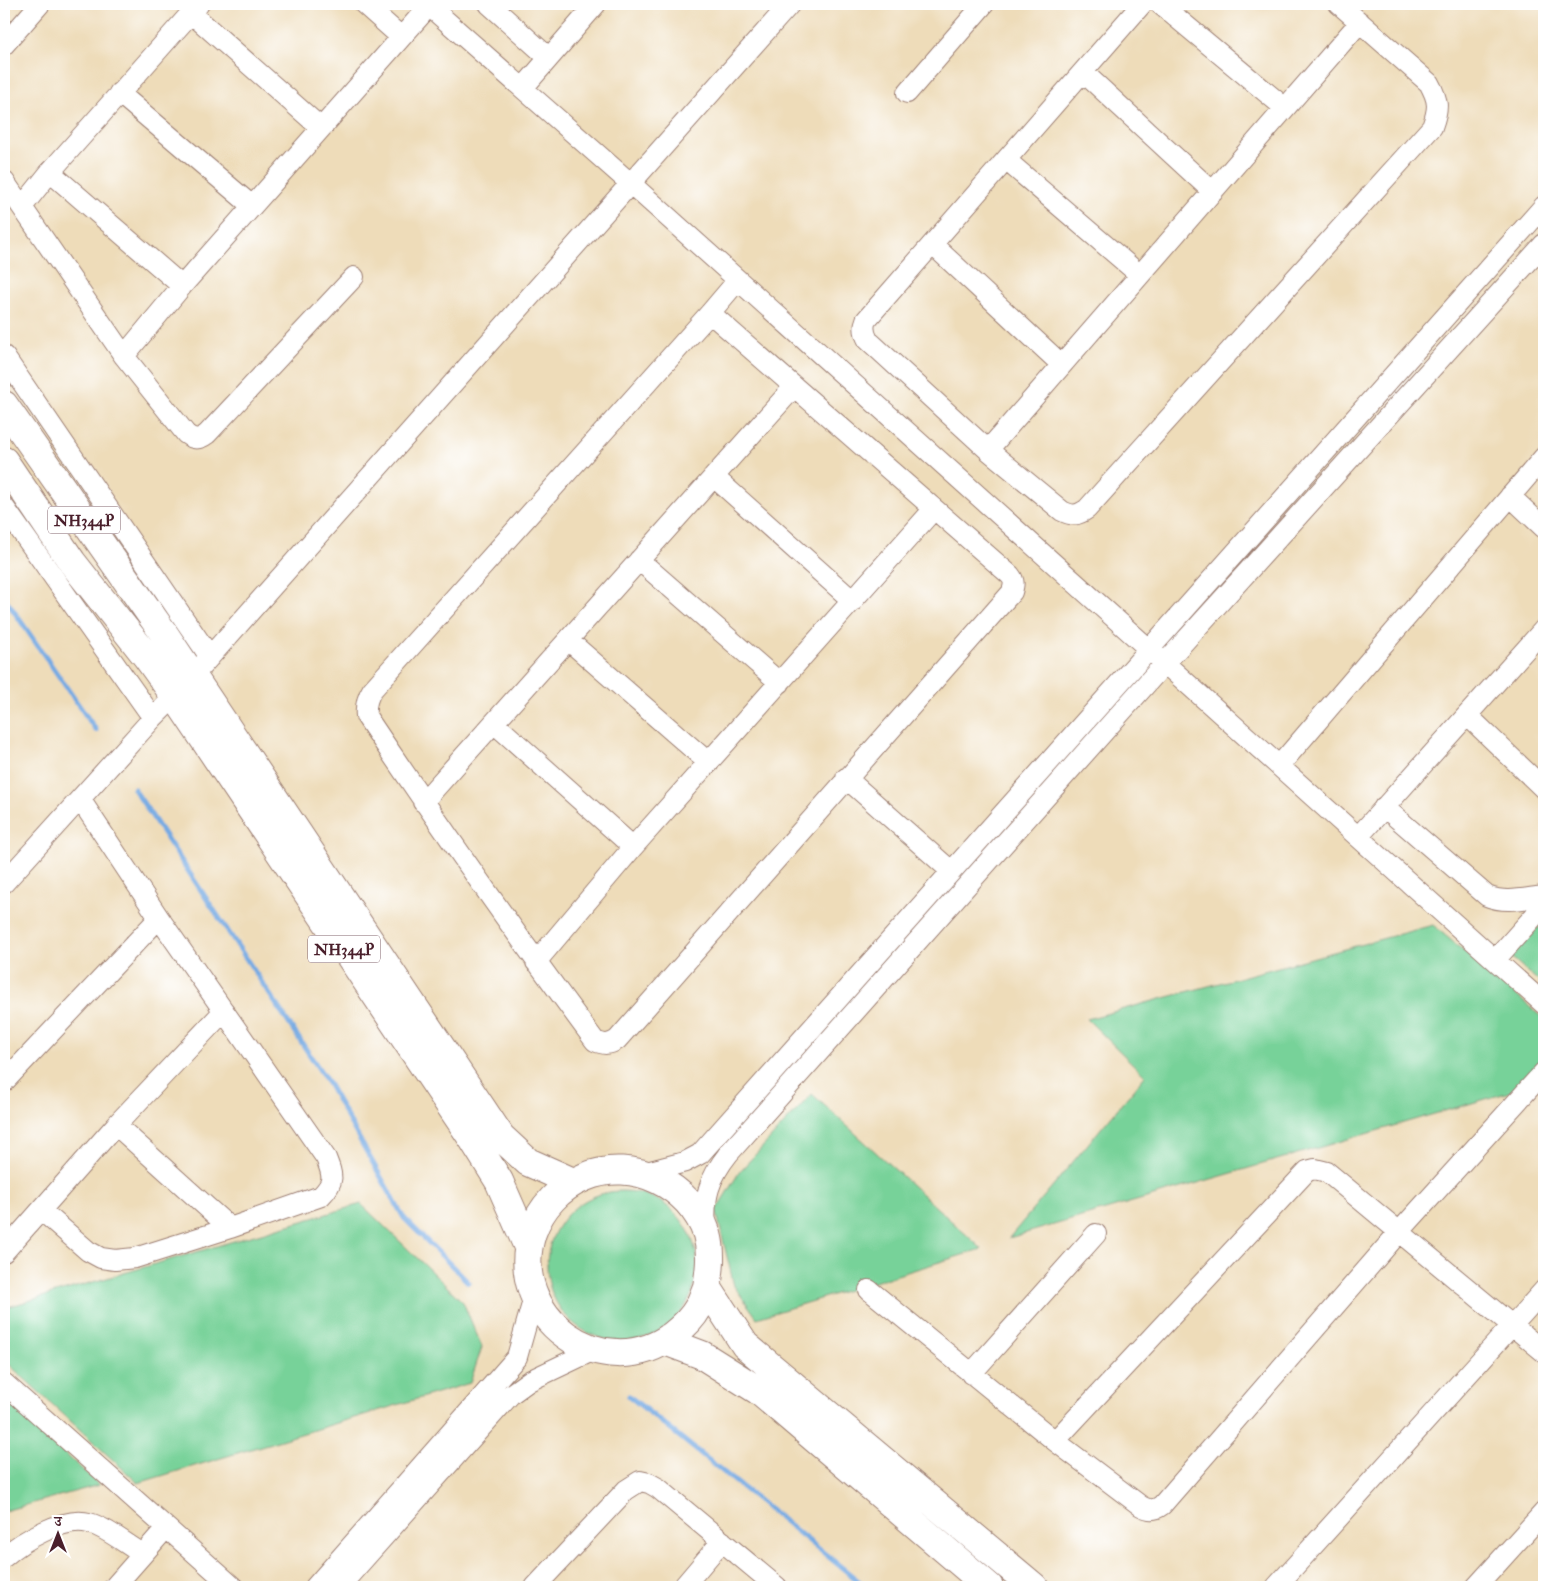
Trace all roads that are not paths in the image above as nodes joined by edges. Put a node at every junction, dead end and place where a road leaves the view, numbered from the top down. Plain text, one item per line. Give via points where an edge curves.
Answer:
1 (40, 4) edge
2 (364, 4) edge
3 (489, 4) edge
4 (596, 4) edge
5 (790, 4) edge
6 (984, 4) edge
7 (1142, 4) edge
8 (1160, 4) edge
9 (1339, 4) edge
10 (428, 5) edge
11 (195, 8) edge
12 (1360, 22) junction
13 (401, 37) junction
14 (6, 39) edge
15 (549, 58) junction
16 (1083, 72) junction
17 (523, 88) junction
18 (119, 93) junction
19 (907, 93) dead end
20 (1285, 108) junction
21 (321, 128) junction
22 (1006, 160) junction
23 (50, 172) junction
24 (4, 181) edge
25 (630, 183) junction
26 (1213, 192) junction
27 (252, 206) junction
28 (1544, 206) edge
29 (22, 207) junction
30 (1544, 244) edge
31 (933, 245) junction
32 (1140, 275) junction
33 (354, 277) dead end
34 (738, 280) junction
35 (182, 286) junction
36 (710, 312) junction
37 (4, 356) edge
38 (124, 356) junction
39 (1062, 365) junction
40 (794, 387) junction
41 (4, 405) edge
42 (988, 450) junction
43 (1544, 457) edge
44 (4, 460) edge
45 (714, 477) junction
46 (1510, 496) junction
47 (4, 507) edge
48 (934, 509) junction
49 (1544, 528) edge
50 (640, 560) junction
51 (853, 600) junction
52 (1543, 632) edge
53 (568, 640) junction
54 (1148, 649) junction
55 (1165, 663) junction
56 (201, 667) junction
57 (780, 683) junction
58 (175, 696) junction
59 (1467, 715) junction
60 (153, 718) junction
61 (494, 722) junction
62 (708, 763) junction
63 (1279, 766) junction
64 (846, 778) junction
65 (1544, 789) edge
66 (80, 799) junction
67 (423, 802) junction
68 (1384, 807) junction
69 (1358, 836) junction
70 (633, 847) junction
71 (951, 871) junction
72 (4, 883) edge
73 (1544, 896) edge
74 (1544, 905) edge
75 (159, 918) junction
76 (1495, 960) junction
77 (536, 962) junction
78 (1544, 1004) edge
79 (224, 1011) junction
80 (1544, 1072) edge
81 (4, 1082) edge
82 (116, 1125) junction
83 (643, 1173) junction
84 (573, 1182) junction
85 (41, 1210) junction
86 (230, 1228) junction
87 (1400, 1231) junction
88 (707, 1234) junction
89 (1096, 1234) dead end
90 (528, 1247) junction
91 (4, 1252) edge
92 (707, 1287) junction
93 (869, 1290) dead end
94 (1544, 1290) edge
95 (534, 1297) junction
96 (1513, 1324) junction
97 (665, 1341) junction
98 (594, 1350) junction
99 (1544, 1352) edge
100 (971, 1374) junction
101 (4, 1384) edge
102 (1054, 1441) junction
103 (1544, 1512) edge
104 (166, 1528) junction
105 (722, 1541) junction
106 (143, 1554) junction
107 (4, 1557) edge
108 (114, 1587) edge
109 (233, 1587) edge
110 (315, 1587) edge
111 (339, 1587) edge
112 (535, 1587) edge
113 (683, 1587) edge
114 (777, 1587) edge
115 (989, 1587) edge
116 (1034, 1587) edge
117 (1276, 1587) edge
118 (1476, 1587) edge

1 - 14 street
2 - 13 street
3 - 15 street
4 - 15 street
5 - 25 street
6 - 19 street
7 - 16 street
8 - 20 street
9 - 12 street
10 - 13 street
10 - 17 street
11 - 18 street
11 - 21 street
12 - 20 street
12 - 42 street via 1429,82 1436,96 1438,112 1432,127 1087,509 1070,515 1062,511
13 - 21 street
15 - 17 street
16 - 22 street
16 - 26 street
17 - 25 street
18 - 23 street
18 - 27 street
20 - 26 street
21 - 27 street
22 - 31 street
22 - 32 street
23 - 29 street
23 - 35 street
24 - 29 street
25 - 34 street
25 - 56 street
26 - 32 street
27 - 35 street
28 - 54 street
29 - 38 street
30 - 55 street
31 - 39 street
31 - 42 street via 866,320 865,334
32 - 39 street
33 - 38 street via 201,439 193,439 186,434
34 - 36 street
34 - 54 street
35 - 38 street
36 - 40 street
36 - 67 street via 372,690 365,709 366,716
37 - 56 street
39 - 42 street
40 - 45 street
40 - 48 street
41 - 56 highway, NH344P
43 - 46 street
44 - 58 highway, NH344P via 72,562
45 - 50 street
45 - 51 street
46 - 49 street
46 - 63 street
47 - 60 street
48 - 51 street
48 - 64 street via 1010,575 1014,586
50 - 53 street
50 - 57 street
51 - 57 street
52 - 59 street
53 - 61 street
53 - 62 street
54 - 55 street
54 - 71 street
55 - 63 street
55 - 88 street via 729,1153 710,1181 704,1210
56 - 58 street
56 - 84 highway, NH344P via 501,1137 528,1162
57 - 62 street
58 - 60 street
58 - 90 highway, NH344P via 499,1180
59 - 65 street
59 - 68 street
60 - 66 street
61 - 67 street
61 - 70 street
62 - 70 street
63 - 69 street
64 - 71 street
64 - 77 street via 617,1040 610,1044 596,1041
66 - 72 street
66 - 75 street
67 - 77 street
68 - 69 street
68 - 73 street via 1487,896 1509,901
69 - 76 street
70 - 77 street
71 - 83 street via 700,1154 685,1162
74 - 76 street
75 - 79 street
75 - 81 street
76 - 78 street
79 - 82 street
79 - 86 street via 326,1158 332,1177 329,1188 321,1196
80 - 87 street
82 - 85 street
82 - 86 street
83 - 84 highway via 619,1170 595,1173
83 - 88 highway via 671,1186 693,1207
84 - 90 highway via 552,1199 536,1221
85 - 86 street via 88,1251 101,1258 115,1260 135,1258
85 - 91 street
87 - 96 street
87 - 102 street via 1328,1172 1307,1171
87 - 102 street via 1169,1498 1156,1509 1140,1506
88 - 92 highway via 711,1261
89 - 100 street
90 - 95 highway via 527,1272
92 - 97 highway via 698,1308 684,1327
92 - 116 highway via 745,1345
93 - 100 street
94 - 96 street
95 - 98 highway via 558,1330
95 - 110 street via 517,1357
96 - 99 street
96 - 117 street
97 - 98 highway via 642,1350 618,1353
97 - 115 highway via 702,1354 759,1391
98 - 111 street via 529,1381 511,1394
100 - 102 street
101 - 104 street
103 - 118 street
104 - 106 street
104 - 109 street
105 - 112 street via 658,1488 640,1481 626,1490
105 - 113 street
105 - 114 street
106 - 107 street via 88,1522 76,1522 61,1524 39,1534
106 - 108 street

